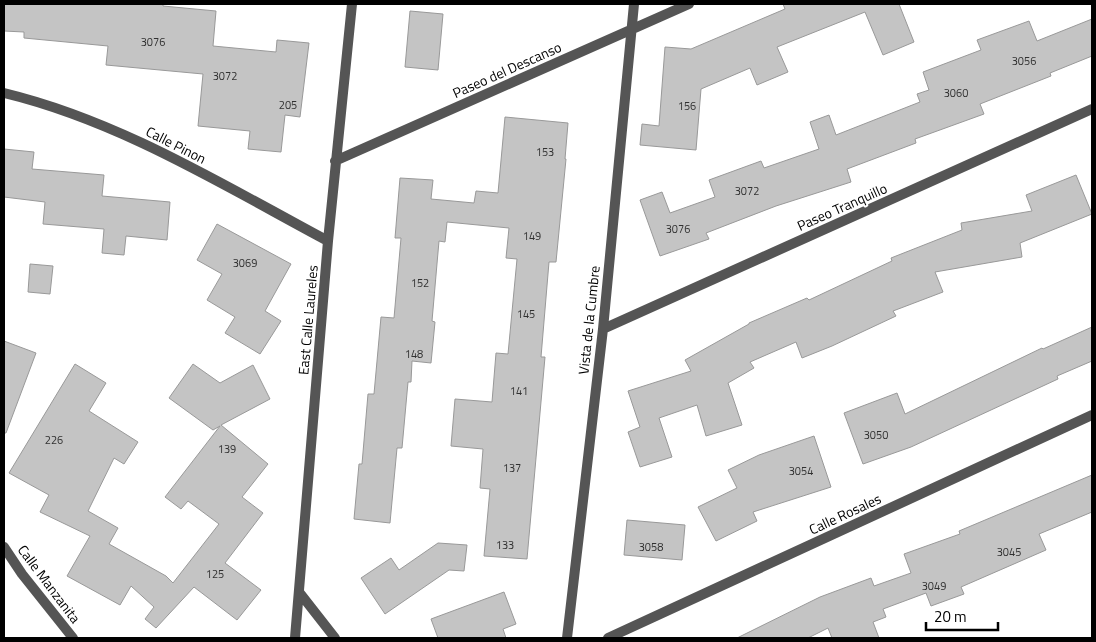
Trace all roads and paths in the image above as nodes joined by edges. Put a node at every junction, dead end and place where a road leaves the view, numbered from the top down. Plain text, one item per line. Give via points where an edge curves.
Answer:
1 (352, 4) edge
2 (634, 4) edge
3 (689, 4) edge
4 (632, 30) junction
5 (4, 94) edge
6 (1092, 109) edge
7 (335, 161) junction
8 (328, 240) junction
9 (603, 329) junction
10 (1092, 415) edge
11 (4, 547) edge
12 (299, 592) junction
13 (72, 638) edge
14 (295, 638) edge
15 (335, 638) edge
16 (567, 638) edge
17 (608, 638) edge

1 - 7 street, East Calle Laureles
2 - 4 street, Vista de la Cumbre
3 - 4 street, Paseo del Descanso
4 - 7 street, Paseo del Descanso
4 - 9 street, Vista de la Cumbre
5 - 8 street, Calle Pinon via 86,119 155,148
6 - 9 street, Paseo Tranquillo
7 - 8 street, East Calle Laureles
8 - 12 street, East Calle Laureles
9 - 16 street, Vista de la Cumbre
10 - 17 street, Calle Rosales
11 - 13 street, Calle Manzanita
12 - 14 street, East Calle Laureles
12 - 15 street

